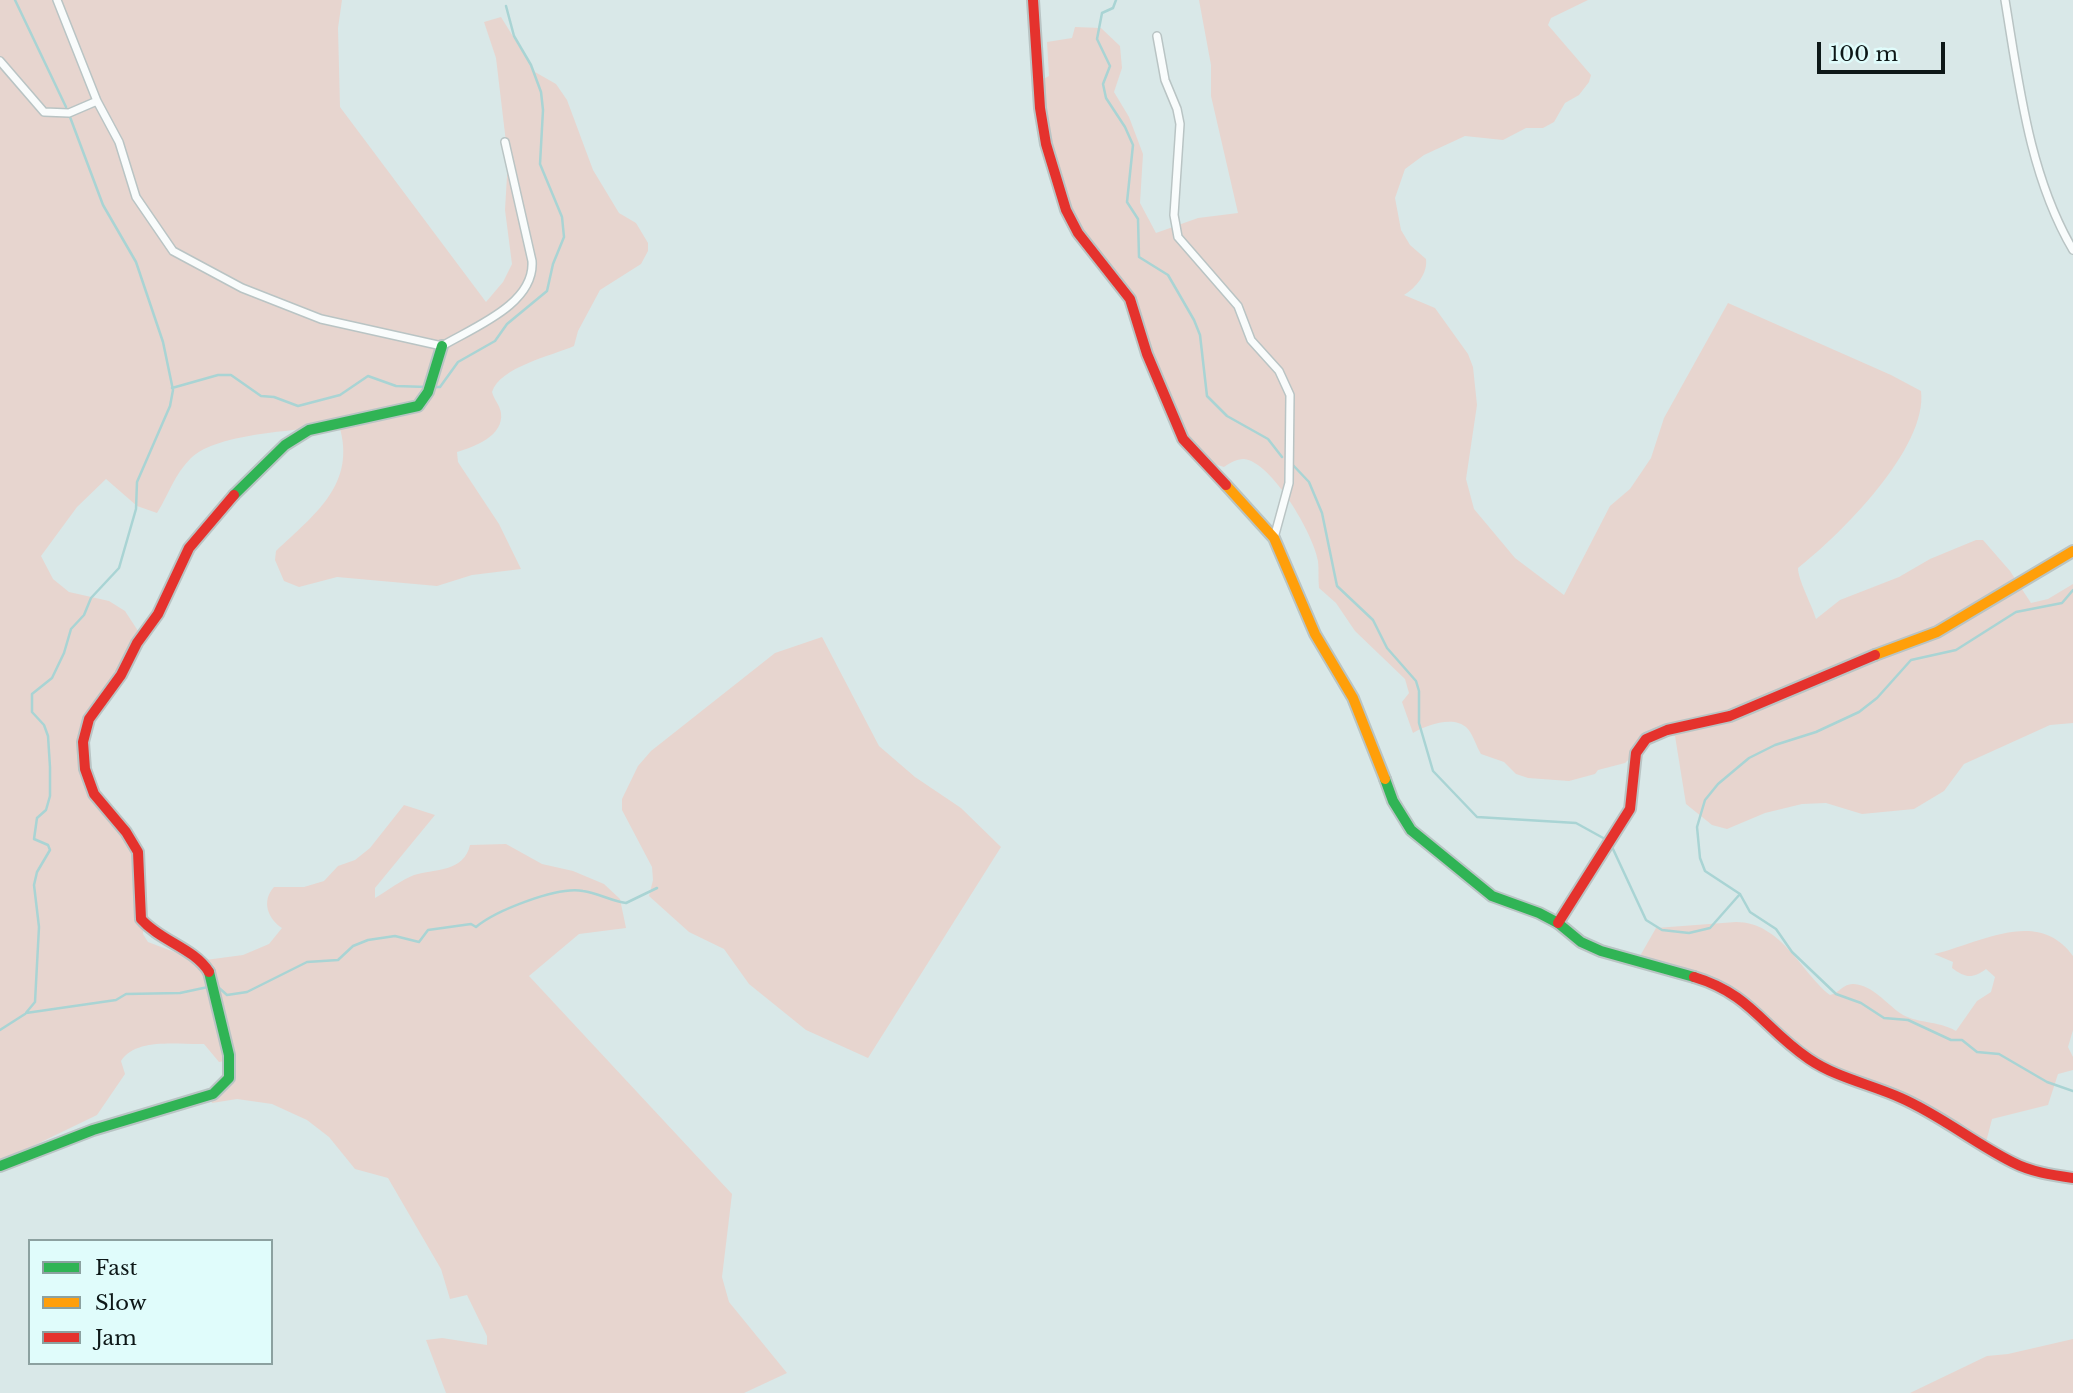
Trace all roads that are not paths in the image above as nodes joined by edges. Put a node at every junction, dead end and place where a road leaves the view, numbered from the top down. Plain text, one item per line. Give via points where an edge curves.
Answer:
1 (57, 0) edge
2 (1033, 0) edge
3 (2005, 0) edge
4 (1157, 36) dead end
5 (0, 61) edge
6 (97, 101) junction
7 (505, 142) dead end
8 (2073, 250) edge
9 (442, 345) junction
10 (1273, 538) junction
11 (2073, 551) edge
12 (1558, 923) junction
13 (0, 1166) edge
14 (2073, 1178) edge

1 - 6 street
2 - 10 street via 1044,132 1066,210 1078,233 1130,299 1182,439
3 - 8 street via 2026,125
4 - 10 street via 1180,124 1174,215 1178,237 1238,306 1251,340 1279,372 1290,395 1289,483
5 - 6 street via 44,112 69,113
6 - 9 street via 119,142 135,197 173,251 242,288 321,318
7 - 9 street via 533,272 524,292
9 - 13 street via 428,393 418,406 300,433 232,497 189,548 158,614 86,728 83,757 91,787 126,831 140,858 141,919 165,942 205,964 209,971 229,1055 229,1078 213,1094 93,1130
10 - 12 street via 1315,634 1353,698 1393,801 1411,830 1477,887
11 - 12 street via 1913,643 1767,702 1647,738 1635,755 1630,809
12 - 14 street via 1601,951 1717,984 1752,1006 1787,1044 1828,1072 1902,1098 2014,1163

